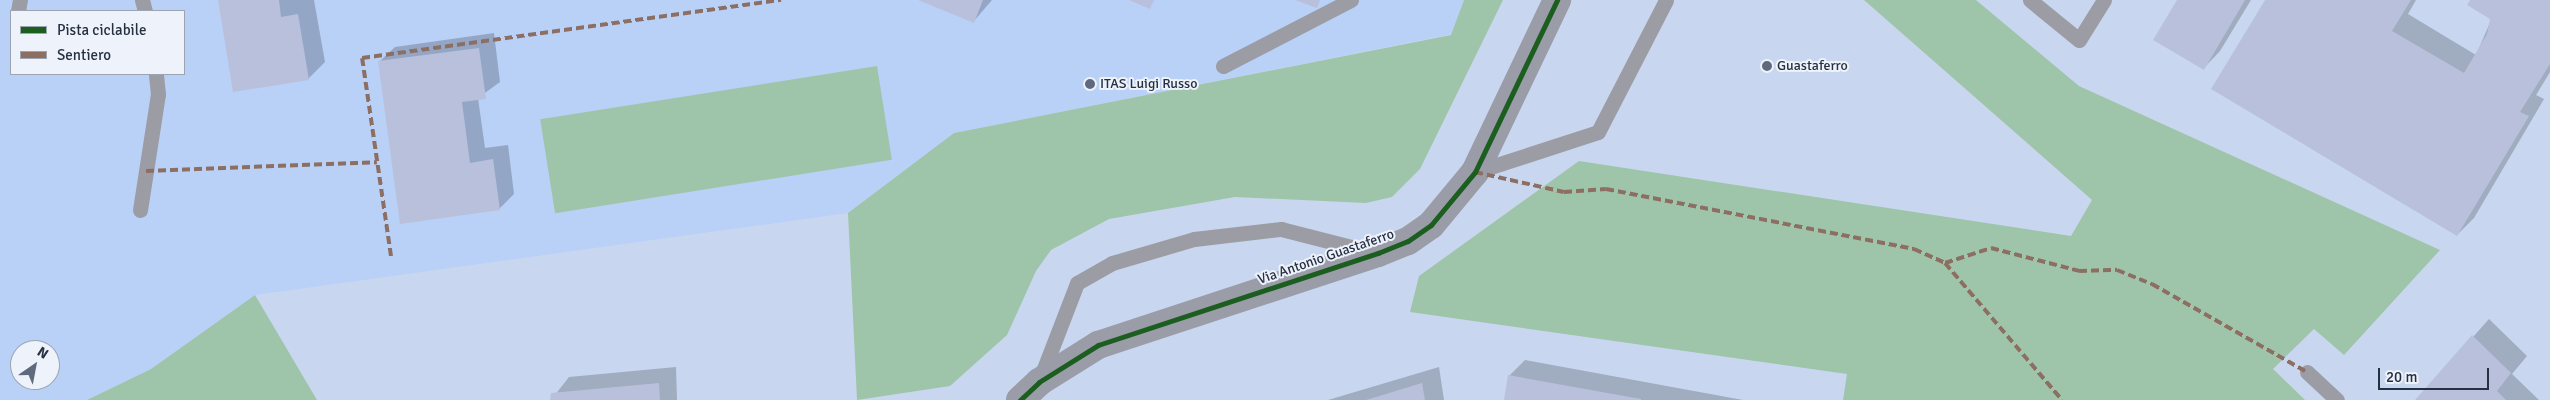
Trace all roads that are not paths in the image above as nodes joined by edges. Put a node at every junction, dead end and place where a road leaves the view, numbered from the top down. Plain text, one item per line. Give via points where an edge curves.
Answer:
1 (1351, 0) edge
2 (1557, 0) edge
3 (1666, 0) edge
4 (2030, 0) edge
5 (2104, 0) edge
6 (1223, 66) dead end
7 (156, 75) edge
8 (1475, 172) junction
9 (140, 210) dead end
10 (1378, 253) junction
11 (2307, 372) dead end
12 (1029, 391) edge
13 (2337, 400) edge

1 - 6 lane
2 - 8 street, Via Antonio Guastaferro
3 - 8 lane via 1598,132
4 - 5 lane via 2079,40
7 - 9 lane via 158,94
8 - 10 street, Via Antonio Guastaferro via 1431,225
10 - 12 street, Via Antonio Guastaferro via 1098,345
10 - 12 lane via 1281,230 1194,239 1112,263 1077,283
11 - 13 lane

